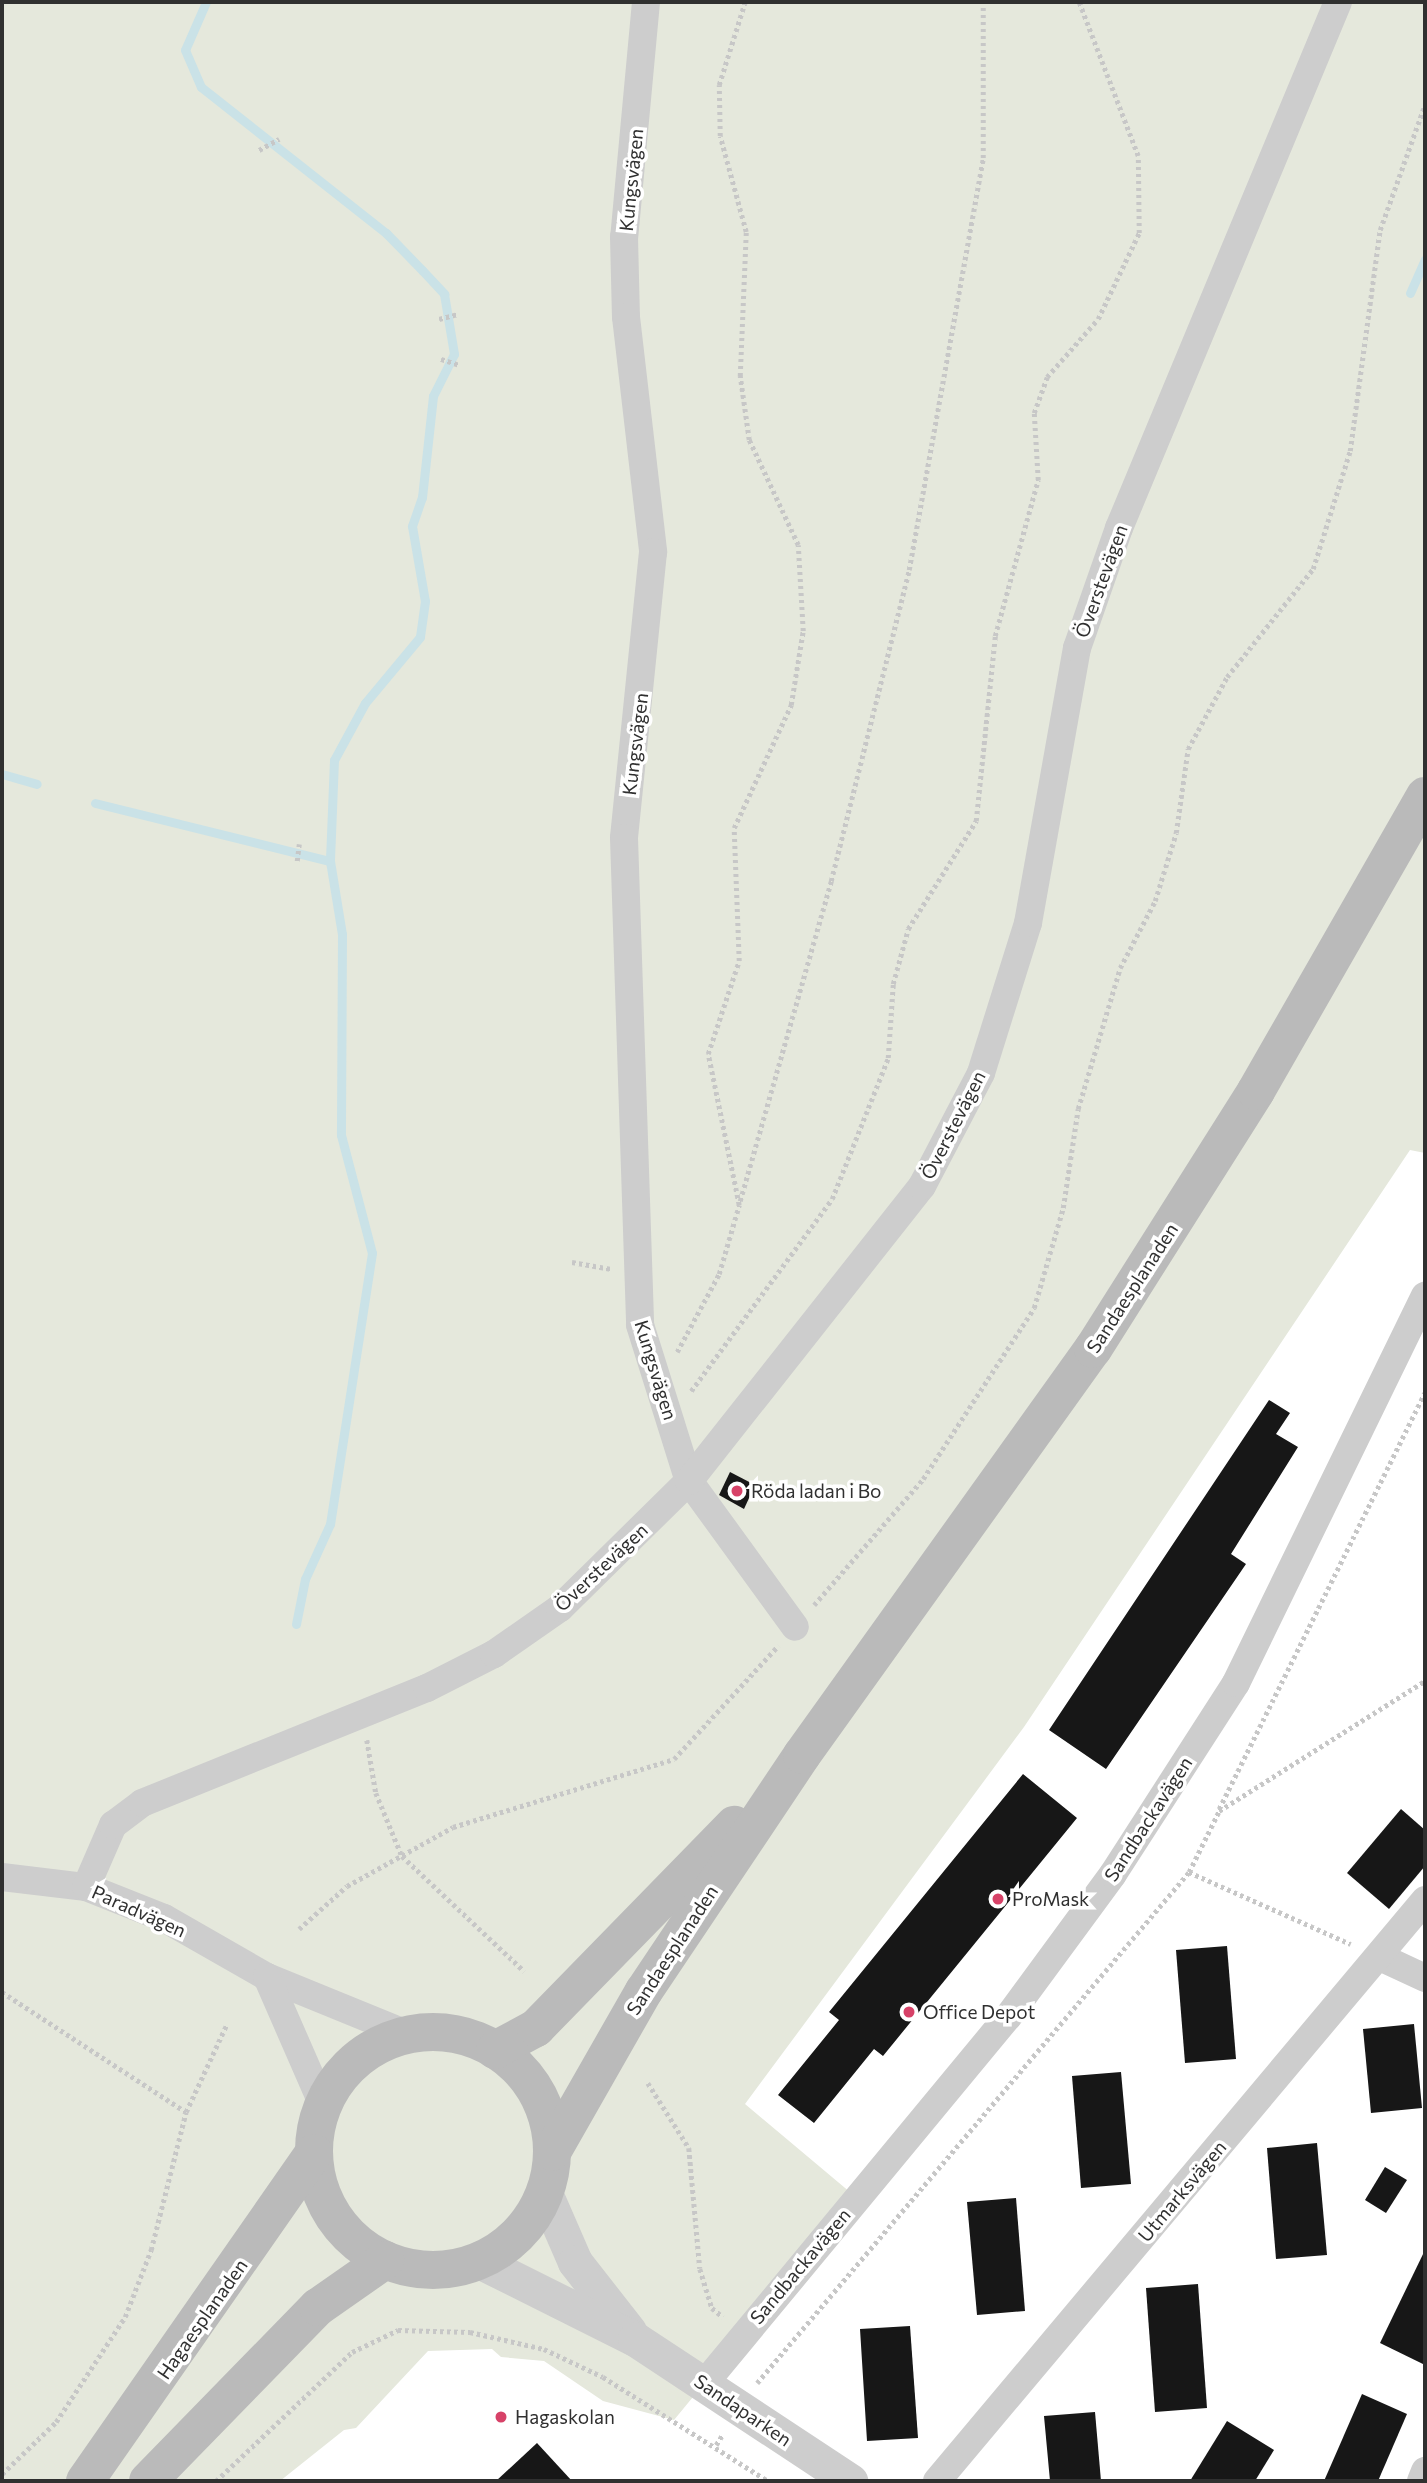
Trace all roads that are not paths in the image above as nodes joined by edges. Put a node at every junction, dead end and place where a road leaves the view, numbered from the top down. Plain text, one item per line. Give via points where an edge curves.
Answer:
1 (646, 2) edge
2 (1338, 2) edge
3 (1425, 796) edge
4 (1425, 1296) edge
5 (689, 1481) junction
6 (795, 1627) road end
7 (802, 1755) junction
8 (2, 1877) edge
9 (86, 1887) junction
10 (1425, 1900) edge
11 (1380, 1957) junction
12 (267, 1978) junction
13 (1425, 1978) edge
14 (409, 2035) junction
15 (495, 2050) junction
16 (323, 2105) junction
17 (552, 2152) junction
18 (314, 2153) junction
19 (545, 2193) junction
20 (385, 2260) junction
21 (479, 2261) junction
22 (635, 2339) junction
23 (704, 2384) junction
24 (1425, 2471) edge
25 (85, 2481) edge
26 (148, 2481) edge
27 (850, 2481) edge
28 (937, 2481) edge
29 (1421, 2481) edge

1 - 5 street, Kungsvägen via 624,237 626,317 653,552 624,838 636,1273 640,1325
2 - 5 street, Överstevägen via 1119,528 1077,648 1028,923 981,1073 922,1186
3 - 7 main road, Sandaesplanaden via 1256,1091 1093,1349
4 - 23 street, Sandbackavägen via 1236,1683 1113,1874 1008,2017
5 - 6 street
5 - 9 street, Överstevägen via 560,1608 494,1654 363,1716 142,1803 113,1825
7 - 15 main road, Sandaesplanaden via 536,2028
7 - 17 main road, Sandaesplanaden via 644,1991
8 - 9 street, Paradvägen
9 - 12 street, Paradvägen via 164,1918
10 - 11 street, Utmarksvägen
11 - 13 street
11 - 28 street, Utmarksvägen
12 - 14 street, Paradvägen
12 - 16 street
14 - 15 main road via 452,2034
14 - 16 main road via 354,2063
15 - 17 main road via 540,2098
16 - 18 main road
17 - 19 main road
18 - 20 main road via 335,2219
18 - 25 main road, Hagaesplanaden
19 - 21 main road via 520,2233
19 - 22 street, Sandaparken via 575,2262
20 - 21 main road via 424,2270
20 - 26 main road via 317,2307
21 - 22 street, Sandaparken
22 - 23 street, Sandaparken
23 - 27 street, Sandaparken
24 - 29 street

